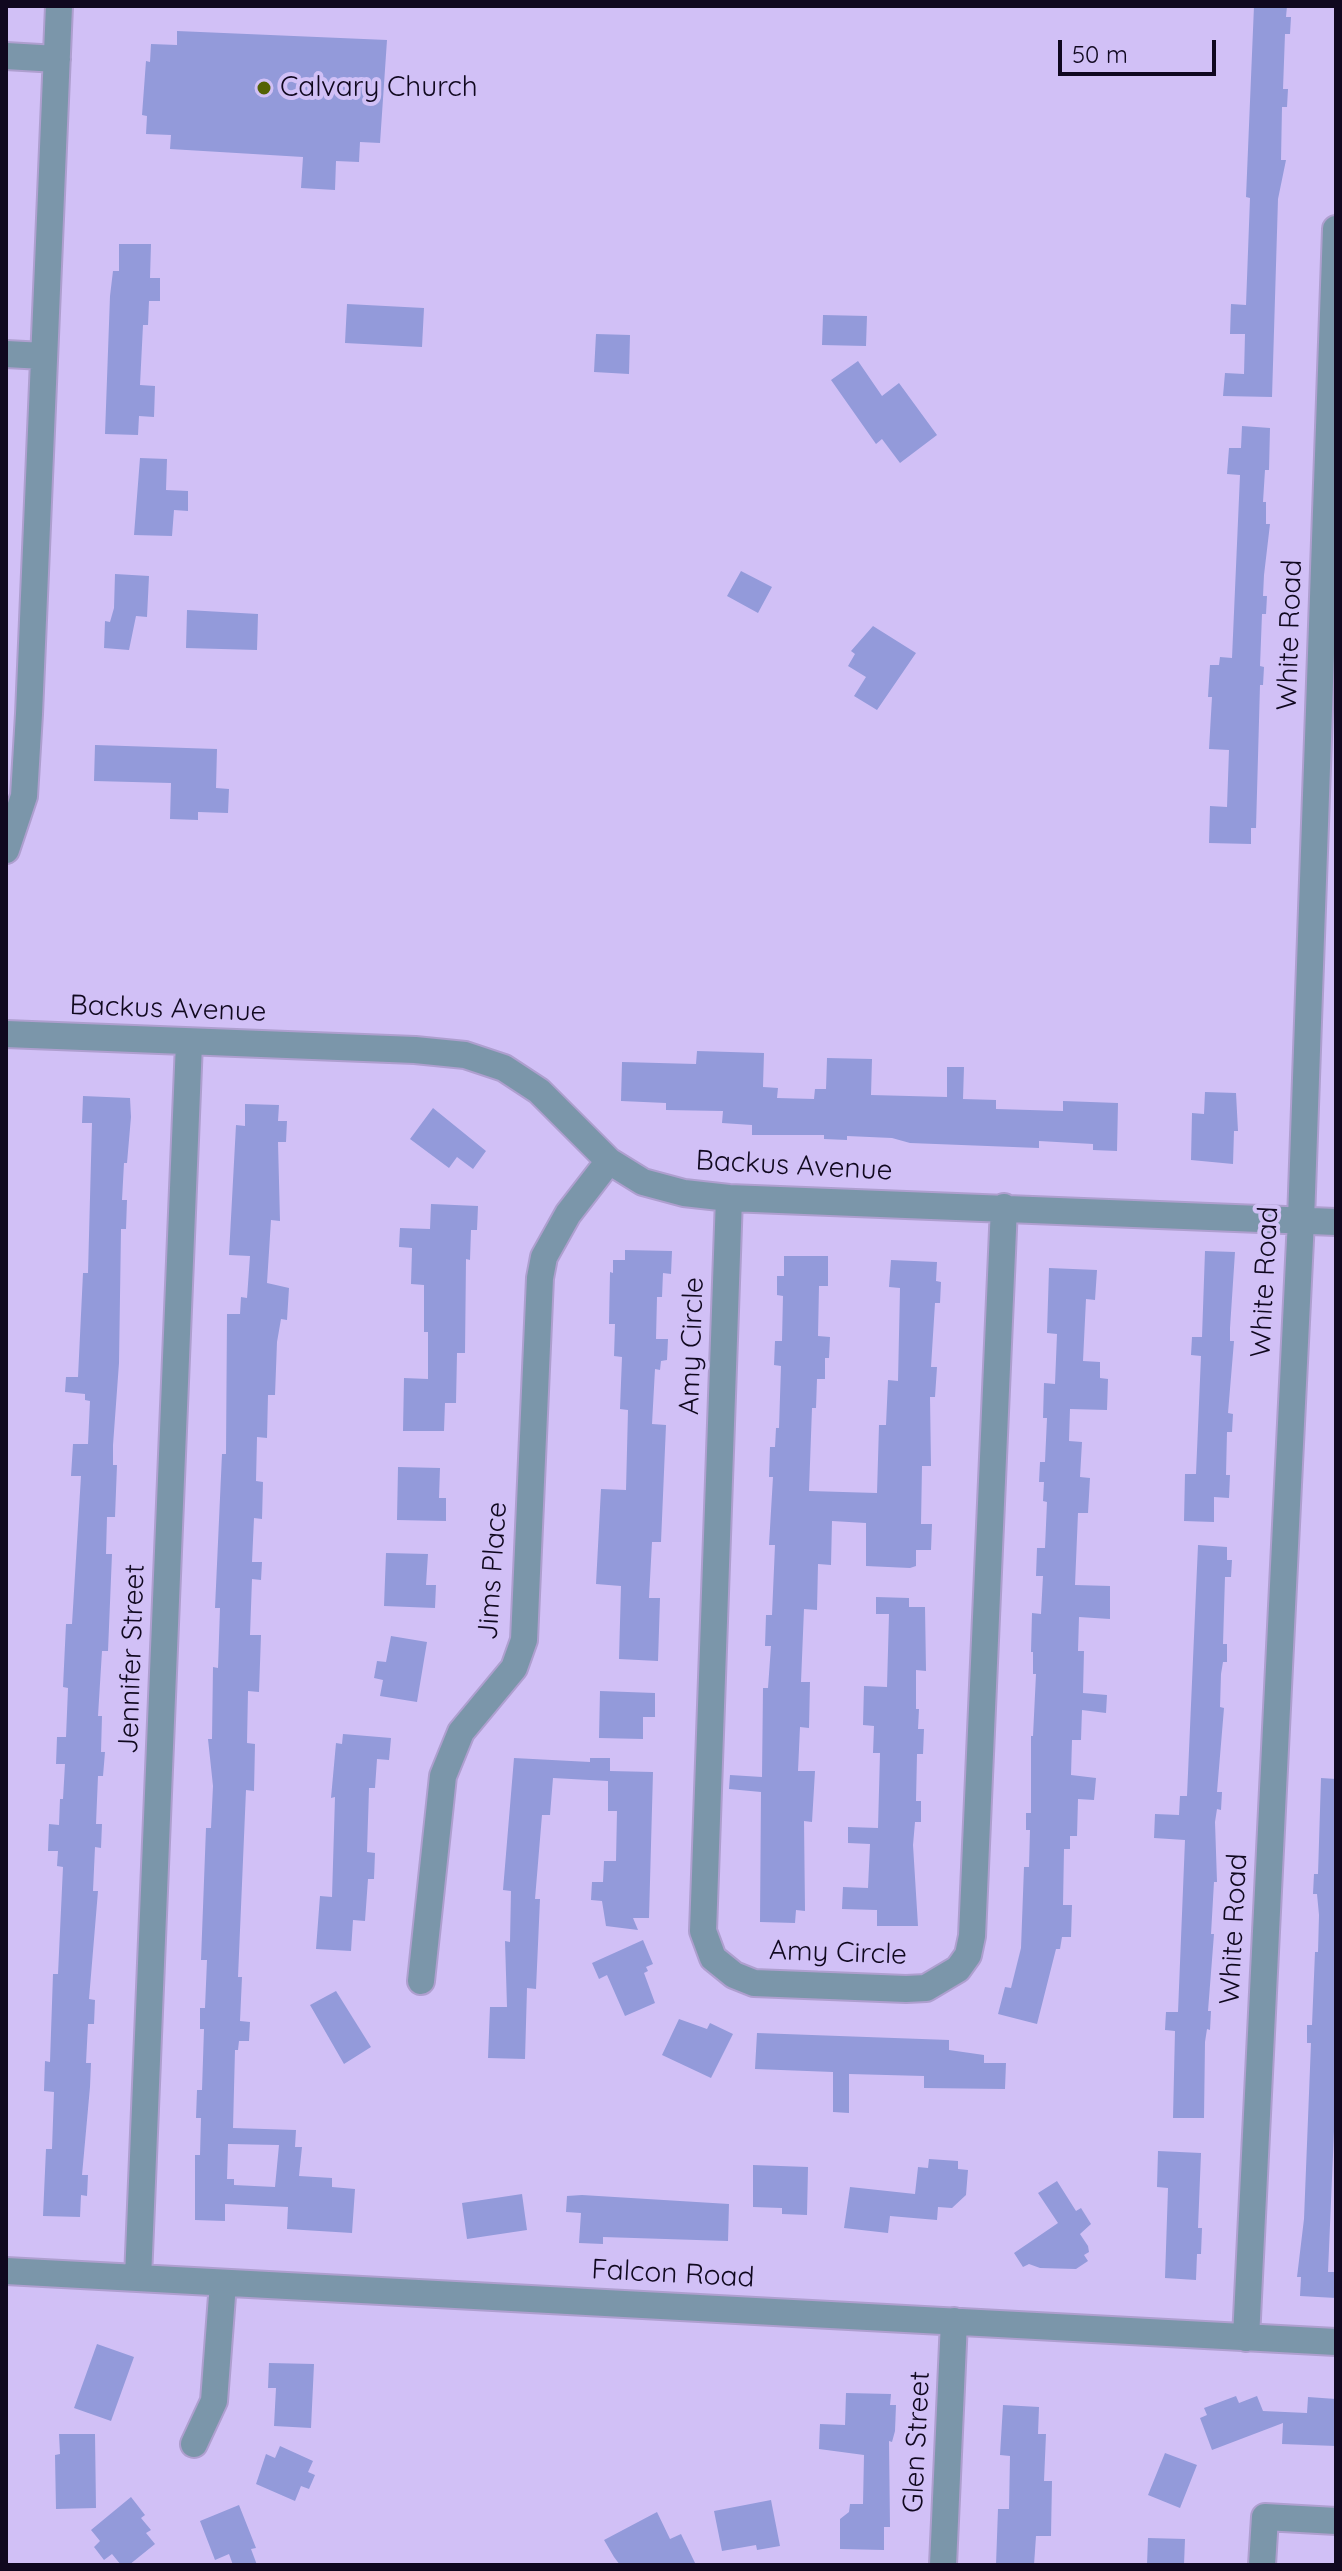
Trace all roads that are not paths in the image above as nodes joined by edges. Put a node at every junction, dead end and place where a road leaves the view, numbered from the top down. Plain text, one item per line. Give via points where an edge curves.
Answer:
1 (59, 6) edge
2 (6, 56) edge
3 (57, 59) junction
4 (1336, 229) edge
5 (6, 354) edge
6 (44, 356) junction
7 (19, 656) edge
8 (1326, 823) edge
9 (6, 850) edge
10 (6, 1025) edge
11 (6, 1034) edge
12 (56, 1036) junction
13 (189, 1043) junction
14 (609, 1161) junction
15 (729, 1198) junction
16 (1004, 1207) junction
17 (1301, 1220) junction
18 (1336, 1222) edge
19 (421, 1981) dead end
20 (6, 2271) edge
21 (138, 2278) junction
22 (223, 2283) junction
23 (954, 2321) junction
24 (1246, 2338) junction
25 (1336, 2342) edge
26 (194, 2444) dead end
27 (1336, 2521) edge
28 (943, 2565) edge
29 (1262, 2565) edge

1 - 3 street
2 - 3 street
3 - 6 street
4 - 8 street, White Road
5 - 6 street
6 - 7 street
7 - 9 street via 24,796
8 - 17 street, White Road
10 - 12 street
11 - 12 street, Backus Avenue
12 - 13 street, Backus Avenue
13 - 14 street, Backus Avenue via 465,1055 504,1068 539,1091
13 - 21 street, Jennifer Street
14 - 15 street, Backus Avenue via 643,1182
14 - 19 street, Jims Place via 568,1214 544,1257 524,1640 514,1668 461,1732 449,1756 439,1799
15 - 16 street, Backus Avenue
15 - 16 street, Amy Circle via 703,1931 713,1958 754,1983 906,1989 926,1988 958,1969 972,1936
16 - 17 street, Backus Avenue
17 - 18 street, Backus Avenue
17 - 24 street, White Road
20 - 21 street, Falcon Road
21 - 22 street, Falcon Road
22 - 23 street, Falcon Road
22 - 26 street via 214,2401
23 - 24 street, Falcon Road
23 - 28 street, Glen Street
24 - 25 street, Falcon Road
27 - 29 street via 1265,2517

